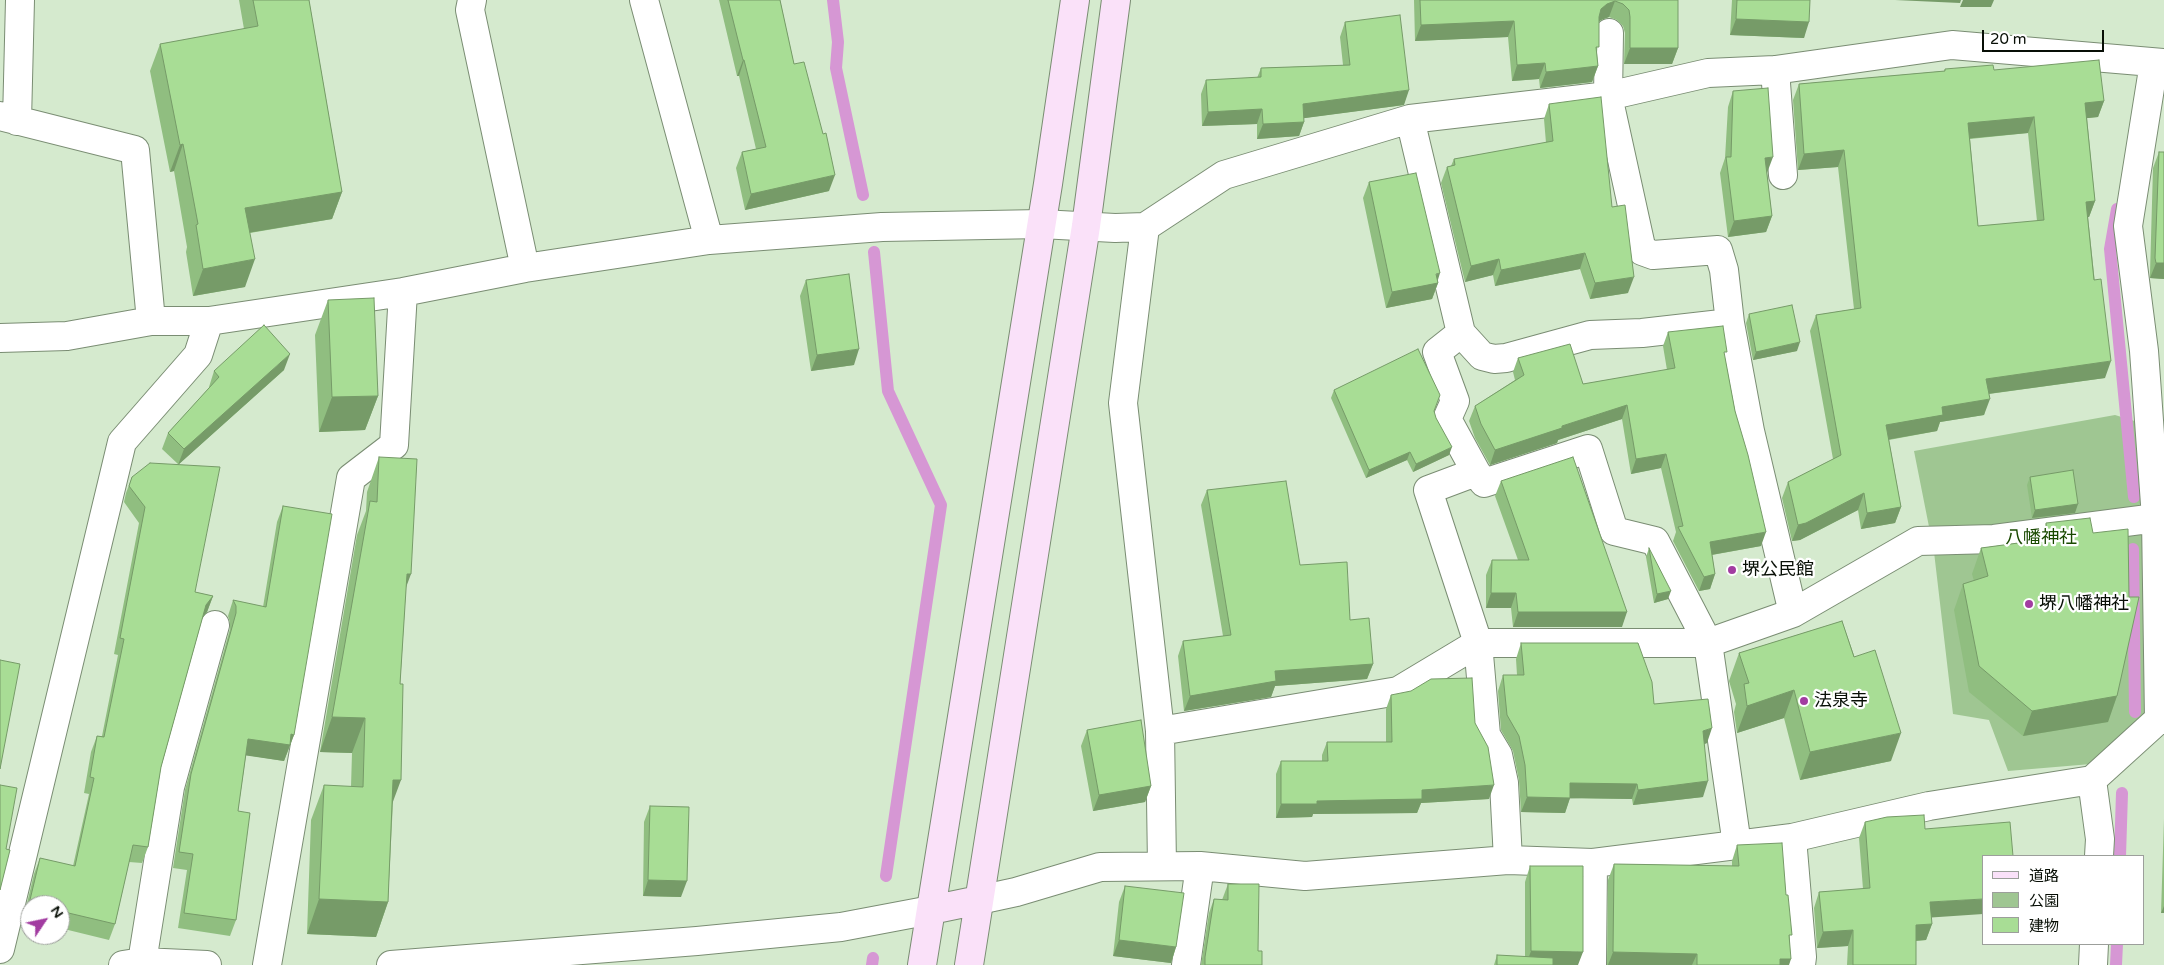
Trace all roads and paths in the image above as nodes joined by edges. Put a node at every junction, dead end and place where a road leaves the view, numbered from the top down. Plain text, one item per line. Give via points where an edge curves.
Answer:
1 (20, 0) edge
2 (472, 0) edge
3 (644, 0) edge
4 (1075, 0) edge
5 (1116, 0) edge
6 (1609, 33) dead end
7 (2159, 63) edge
8 (1775, 70) junction
9 (1608, 96) junction
10 (8, 119) edge
11 (1410, 119) junction
12 (1783, 175) dead end
13 (1040, 224) junction
14 (1086, 226) junction
15 (1145, 227) junction
16 (709, 240) junction
17 (525, 268) junction
18 (403, 292) junction
19 (151, 321) junction
20 (209, 321) junction
21 (1730, 323) junction
22 (1461, 333) junction
23 (0, 338) edge
24 (1476, 472) junction
25 (2156, 518) junction
26 (1793, 613) junction
27 (215, 625) dead end
28 (1478, 643) junction
29 (1708, 643) junction
30 (2162, 720) edge
31 (1160, 731) junction
32 (2092, 780) junction
33 (1792, 838) junction
34 (1737, 845) junction
35 (2099, 855) edge
36 (1508, 860) junction
37 (1593, 863) junction
38 (1162, 866) junction
39 (1200, 866) junction
40 (979, 900) junction
41 (931, 910) junction
42 (2094, 945) edge
43 (0, 949) edge
44 (133, 963) edge
45 (207, 965) edge
46 (267, 965) edge
47 (391, 965) edge
48 (922, 965) edge
49 (969, 965) edge
50 (1186, 965) edge
51 (1592, 965) edge
52 (1801, 965) edge
53 (2092, 965) edge

1 - 10 street
2 - 17 street via 470,10
3 - 16 street
4 - 13 street
5 - 14 street
6 - 9 street
7 - 8 street via 1952,45
7 - 25 street via 2128,226 2144,351
8 - 9 street via 1708,73
8 - 12 street
9 - 11 street
9 - 21 street via 1642,251 1653,255 1718,250 1724,270
10 - 19 street via 135,150
11 - 15 street via 1224,175
11 - 22 street
13 - 14 street
13 - 16 street via 882,227
13 - 41 street
14 - 15 street
14 - 40 street
15 - 31 street via 1123,403
16 - 17 street
17 - 18 street
18 - 20 street
18 - 46 street via 394,445 351,478
19 - 20 street
19 - 23 street via 67,336
20 - 43 street via 198,355 122,442
21 - 22 street via 1590,335 1494,359 1482,356
21 - 26 street via 1750,431
22 - 24 street via 1437,352 1455,401 1447,419
24 - 28 street via 1428,490
24 - 29 street via 1484,483 1588,449 1614,531 1655,541
25 - 26 street via 1994,538 1918,541
25 - 30 street
26 - 29 street
27 - 44 street via 170,788
28 - 29 street
28 - 31 street via 1398,691
28 - 36 street via 1486,735 1498,755 1504,783
29 - 34 street
30 - 32 street
31 - 38 street
32 - 33 street via 1929,806
32 - 35 street
33 - 34 street
33 - 52 street
34 - 37 street
36 - 37 street
36 - 39 street via 1305,876
37 - 51 street
38 - 39 street
38 - 40 street via 1100,867
39 - 50 street
40 - 41 street
40 - 49 street
41 - 47 street via 841,927
41 - 48 street
42 - 53 street
44 - 45 street

